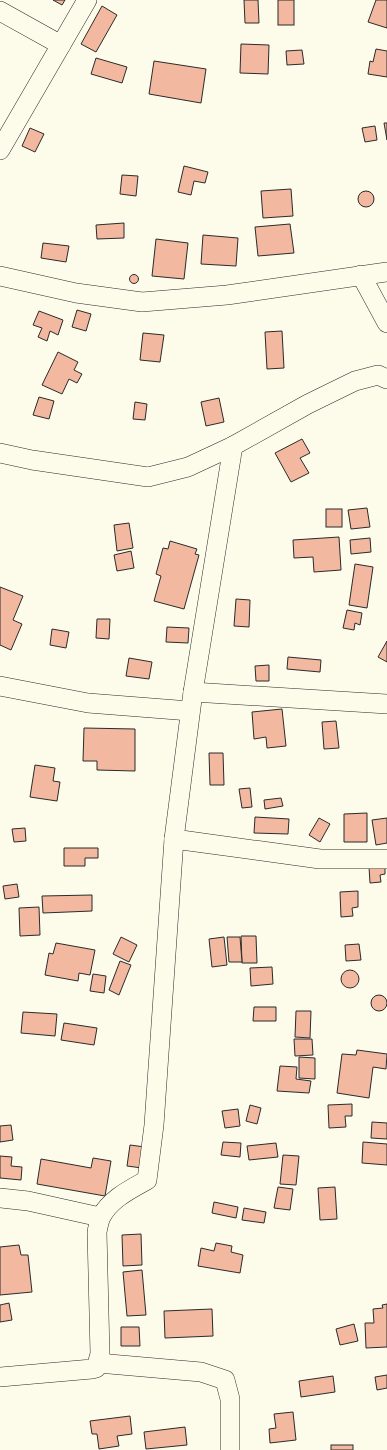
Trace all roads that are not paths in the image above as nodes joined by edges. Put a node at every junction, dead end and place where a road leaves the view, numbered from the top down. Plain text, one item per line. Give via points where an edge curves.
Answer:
1 (87, 0) edge
2 (0, 11) edge
3 (61, 45) junction
4 (0, 150) edge
5 (387, 272) edge
6 (361, 275) junction
7 (0, 276) edge
8 (387, 323) edge
9 (384, 373) edge
10 (233, 446) junction
11 (0, 454) edge
12 (0, 686) edge
13 (193, 692) junction
14 (387, 704) edge
15 (190, 711) junction
16 (174, 839) junction
17 (387, 859) edge
18 (0, 1198) edge
19 (100, 1217) junction
20 (98, 1363) junction
21 (0, 1377) edge
22 (230, 1450) edge

1 - 3 street
2 - 3 street
3 - 4 street
5 - 6 street
6 - 7 street via 227,296 142,302 76,294
6 - 8 street
9 - 10 street via 355,381
10 - 11 street via 188,467 148,477
10 - 13 street
12 - 15 street via 88,703
13 - 14 street
13 - 15 street
15 - 16 street
16 - 17 street via 320,860
16 - 19 street via 154,1125 147,1180 127,1191
18 - 19 street via 28,1201
19 - 20 street via 97,1232 100,1354
20 - 21 street via 96,1368 92,1369
20 - 22 street via 201,1372 225,1380 230,1399

